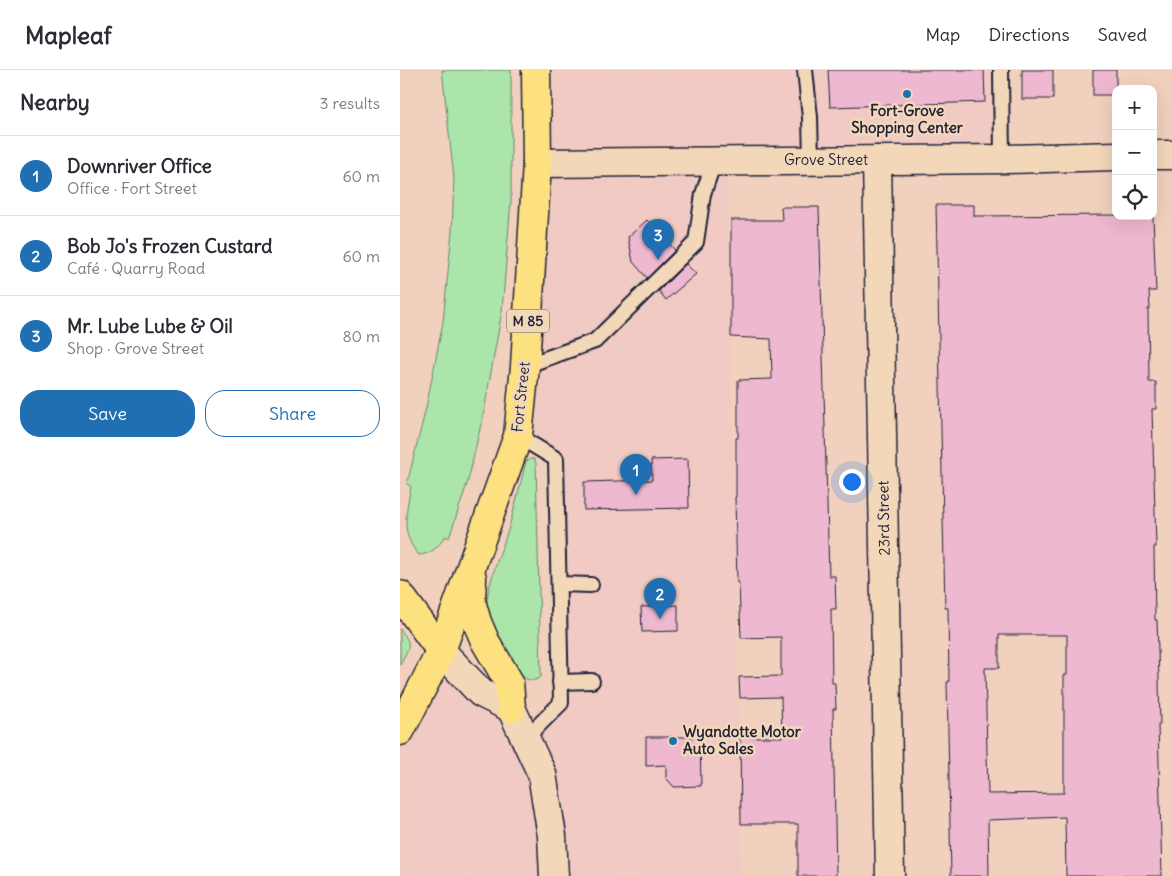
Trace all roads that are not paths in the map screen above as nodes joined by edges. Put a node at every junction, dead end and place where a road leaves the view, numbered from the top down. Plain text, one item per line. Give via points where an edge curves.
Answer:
1 (536, 70) edge
2 (805, 70) edge
3 (1001, 70) edge
4 (1157, 155) edge
5 (1172, 155) edge
6 (1112, 156) edge
7 (1002, 159) junction
8 (811, 160) junction
9 (877, 160) junction
10 (714, 162) junction
11 (537, 163) junction
12 (525, 366) junction
13 (518, 436) junction
14 (472, 564) junction
15 (559, 584) junction
16 (591, 585) dead end
17 (400, 595) edge
18 (441, 651) junction
19 (592, 681) dead end
20 (560, 682) junction
21 (511, 708) junction
22 (400, 731) edge
23 (525, 739) junction
24 (554, 876) edge
25 (890, 876) edge

1 - 11 main road, Fort Street / M 85
2 - 8 lane
3 - 7 lane
4 - 5 street
6 - 7 street, Grove Street
7 - 9 street, Grove Street
8 - 9 street, Grove Street
8 - 10 street, Grove Street
9 - 25 street, 23rd Street
10 - 11 street, Grove Street
10 - 12 lane via 703,194 696,242 595,341
11 - 12 main road, Fort Street / M 85
12 - 13 main road, Fort Street / M 85
13 - 14 main road, Fort Street / M 85
13 - 15 lane via 556,459
14 - 18 main road, Fort Street / M 85
14 - 21 main road via 471,601 485,642 509,682
15 - 16 lane
15 - 20 lane
17 - 18 main road
18 - 21 street via 481,693
18 - 22 main road, Fort Street / M 85
19 - 20 lane
20 - 23 lane via 561,703
21 - 23 street
23 - 24 street via 542,774 552,836

